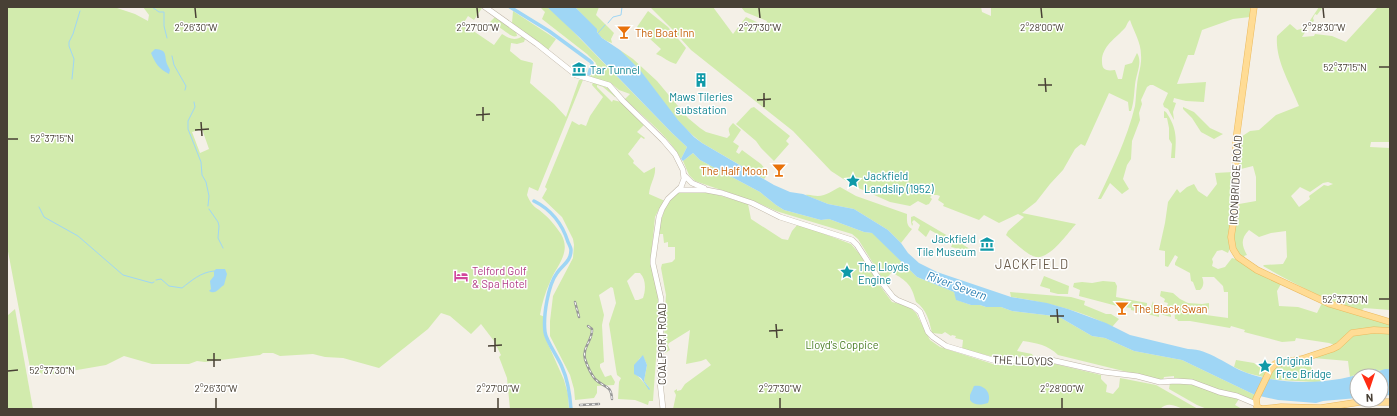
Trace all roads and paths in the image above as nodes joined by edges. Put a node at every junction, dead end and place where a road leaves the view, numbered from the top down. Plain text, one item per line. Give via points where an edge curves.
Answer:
1 (484, 7) edge
2 (1254, 7) edge
3 (685, 176) junction
4 (683, 183) junction
5 (699, 186) junction
6 (678, 190) junction
7 (709, 190) junction
8 (1390, 322) edge
9 (1390, 331) edge
10 (1390, 402) edge
11 (1259, 405) edge
12 (662, 409) edge

1 - 3 street via 576,75 609,85 675,154
2 - 8 main road, IRONBRIDGE ROAD via 1237,135 1235,212 1231,237 1233,249 1238,257 1257,270 1330,304
3 - 4 street, COALPORT ROAD
3 - 5 street
4 - 5 street
4 - 6 street, COALPORT ROAD
5 - 7 street
6 - 7 street, THE LLOYDS
6 - 12 street, COALPORT ROAD via 665,202 659,217 653,258 661,299
7 - 11 street, THE LLOYDS via 752,204 780,217 852,240 893,297 920,312 928,332 946,346 996,361 1051,360 1160,382 1192,382
9 - 11 main road via 1374,330 1349,334 1338,346 1307,358 1273,365
10 - 11 main road via 1360,402 1321,408

